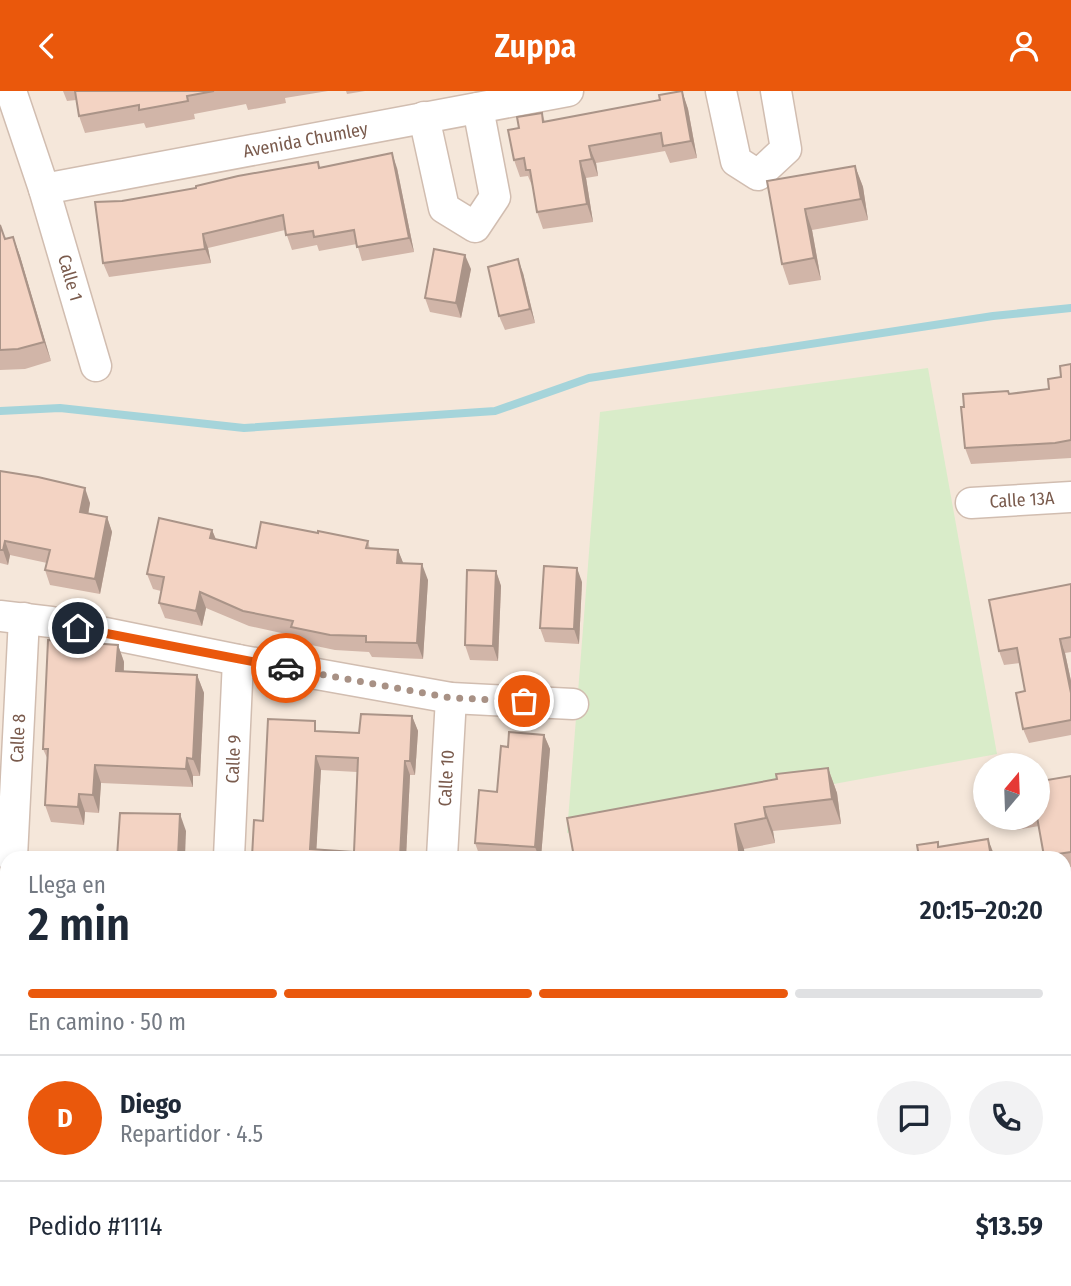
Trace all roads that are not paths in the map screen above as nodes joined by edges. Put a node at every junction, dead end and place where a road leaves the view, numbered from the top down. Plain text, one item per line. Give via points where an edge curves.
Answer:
1 (11, 91) edge
2 (568, 91) edge
3 (721, 91) edge
4 (776, 91) edge
5 (478, 107) junction
6 (424, 117) junction
7 (44, 189) junction
8 (96, 366) dead end
9 (1071, 497) edge
10 (971, 503) dead end
11 (12, 617) edge
12 (238, 660) junction
13 (451, 698) junction
14 (573, 704) dead end
15 (12, 851) edge
16 (229, 851) edge
17 (442, 851) edge

1 - 7 street, Calle 1
2 - 5 street, Avenida Chumley
3 - 4 street via 736,161 758,175 786,149
5 - 6 street, Avenida Chumley
5 - 6 street via 495,197 475,227 444,208
6 - 7 street, Avenida Chumley
7 - 8 street, Calle 1
9 - 10 street, Calle 13A
11 - 12 street
11 - 15 street, Calle 8
12 - 13 street
12 - 16 street, Calle 9
13 - 14 street
13 - 17 street, Calle 10

